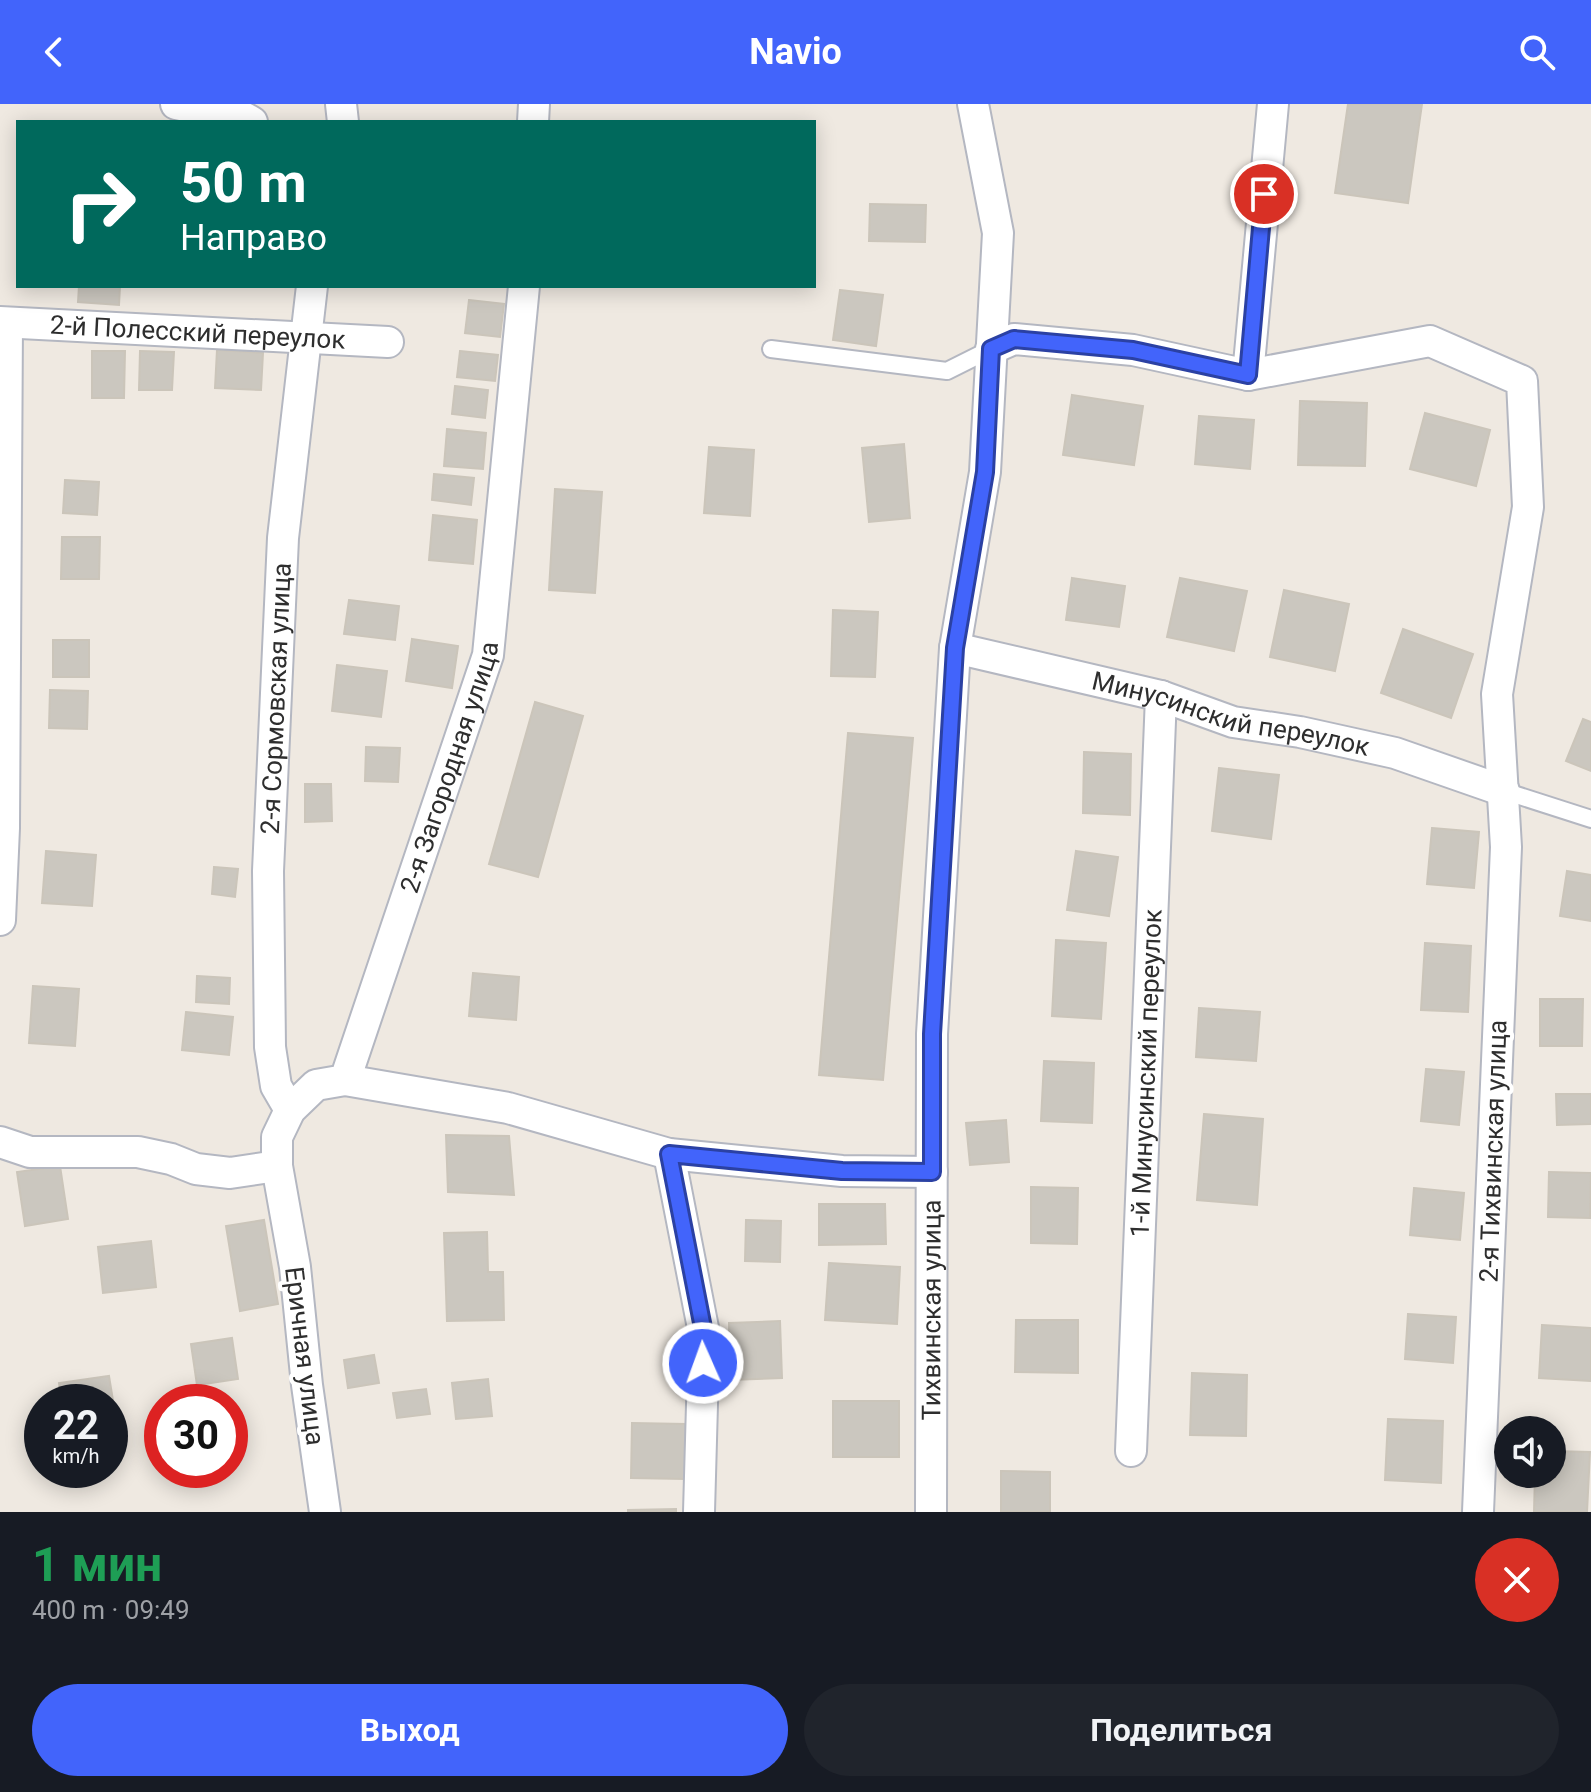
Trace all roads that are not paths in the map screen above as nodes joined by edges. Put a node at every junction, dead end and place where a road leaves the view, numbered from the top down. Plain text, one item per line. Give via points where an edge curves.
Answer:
1 (176, 104) edge
2 (973, 104) edge
3 (1273, 104) edge
4 (242, 115) edge
5 (312, 288) edge
6 (524, 288) edge
7 (4, 322) edge
8 (306, 337) junction
9 (388, 342) dead end
10 (771, 349) dead end
11 (991, 349) junction
12 (1248, 375) junction
13 (955, 648) junction
14 (1161, 696) junction
15 (1504, 791) junction
16 (1591, 819) edge
17 (0, 920) edge
18 (345, 1080) junction
19 (290, 1110) junction
20 (0, 1142) edge
21 (669, 1154) junction
22 (277, 1166) junction
23 (932, 1172) junction
24 (1131, 1451) dead end
25 (325, 1512) edge
26 (699, 1512) edge
27 (931, 1512) edge
28 (1478, 1512) edge

1 - 4 street
2 - 11 street, Тихвинская улица via 998,233
3 - 12 street
5 - 8 street, 2-я Сормовская улица
6 - 18 street, 2-я Загородная улица via 488,655
7 - 8 street, 2-й Полесский переулок
7 - 17 street
8 - 9 street, 2-й Полесский переулок
8 - 19 street, 2-я Сормовская улица via 283,538 268,871 270,1047 276,1086
10 - 11 lane via 947,371
11 - 12 street via 1014,339 1133,350
11 - 13 street, Тихвинская улица via 985,472
12 - 15 street, 2-я Тихвинская улица via 1430,341 1522,381 1528,507 1497,694
13 - 14 street, Минусинский переулок
13 - 23 street, Тихвинская улица via 932,1034
14 - 15 street, Минусинский переулок via 1233,722 1395,753
14 - 24 street, 1-й Минусинский переулок
15 - 16 lane
15 - 28 street, 2-я Тихвинская улица via 1506,847
18 - 19 street via 316,1085
18 - 21 street via 508,1108
19 - 22 street via 277,1137
20 - 22 street via 30,1152 138,1152 230,1173
21 - 23 street via 842,1171
21 - 26 street via 704,1333
22 - 25 street, Еричная улица
23 - 27 street, Тихвинская улица

